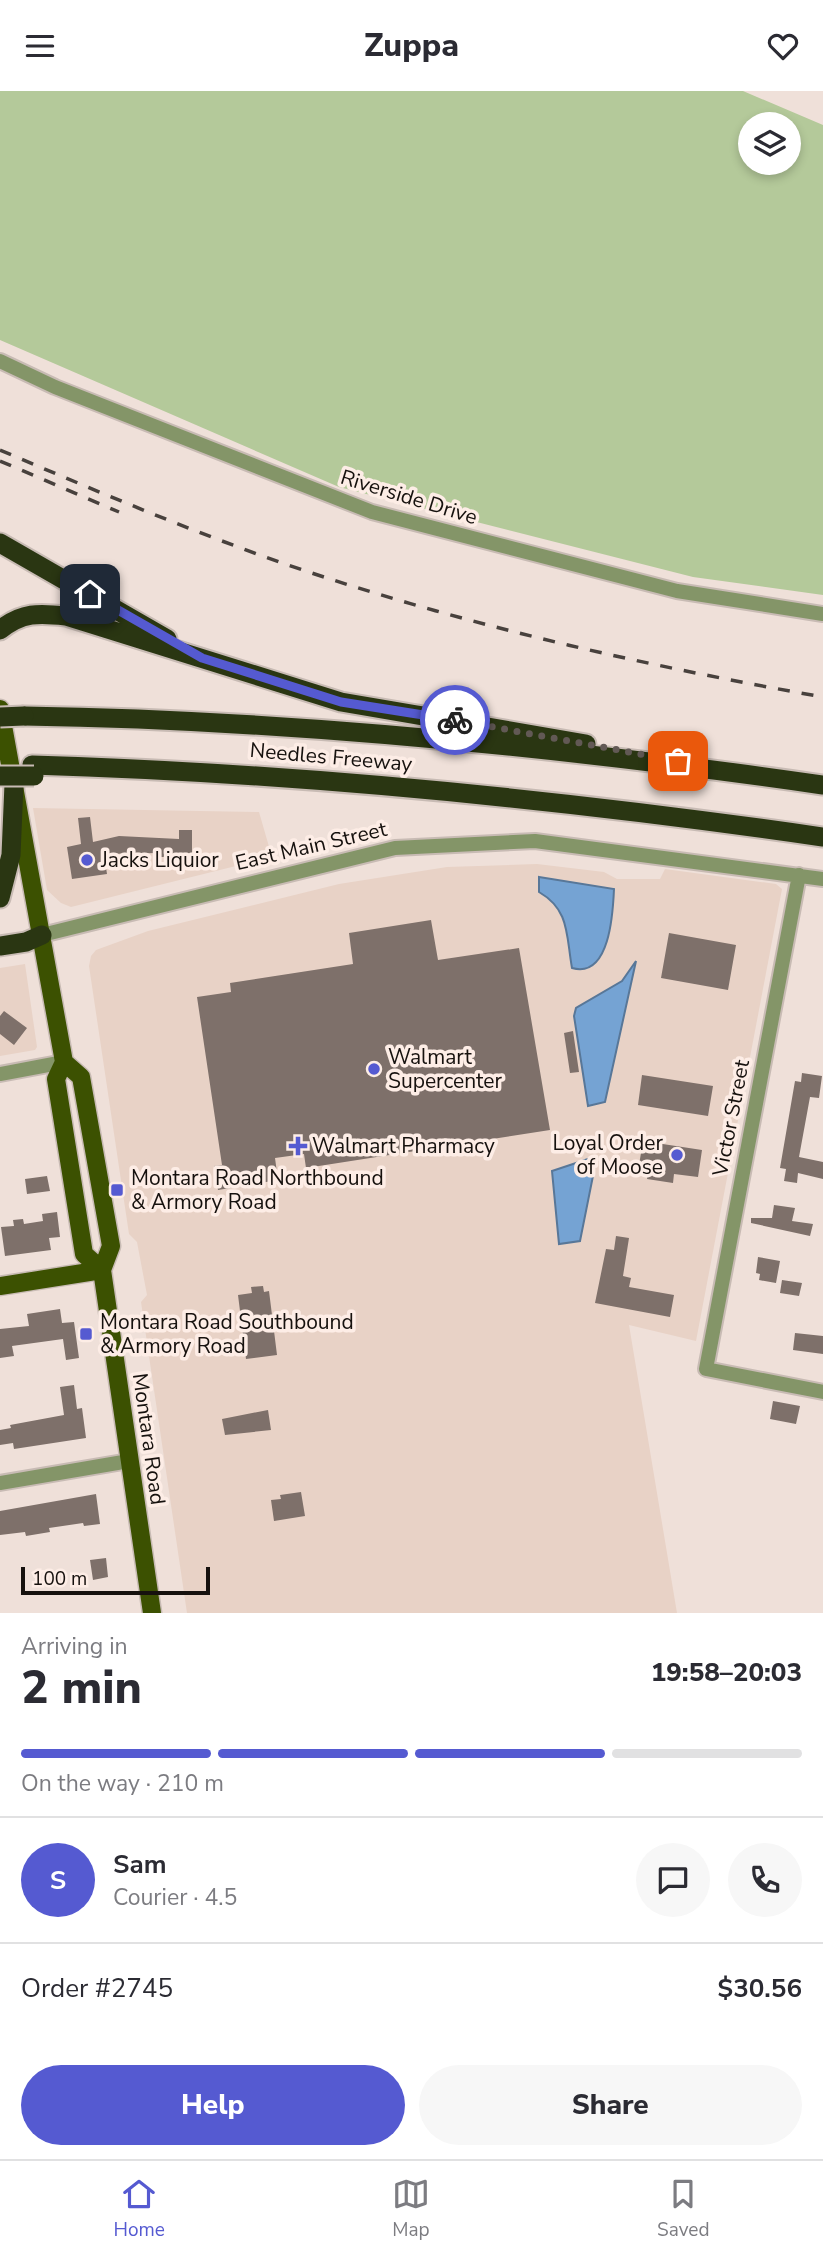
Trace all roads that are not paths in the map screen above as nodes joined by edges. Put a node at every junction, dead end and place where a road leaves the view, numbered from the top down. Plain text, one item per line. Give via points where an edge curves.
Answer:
1 (0, 361) edge
2 (0, 543) edge
3 (823, 614) edge
4 (0, 630) edge
5 (202, 658) junction
6 (0, 709) edge
7 (0, 717) edge
8 (0, 764) edge
9 (33, 770) junction
10 (758, 776) junction
11 (7, 780) edge
12 (823, 785) edge
13 (823, 837) edge
14 (799, 875) junction
15 (823, 879) edge
16 (0, 898) edge
17 (41, 935) junction
18 (0, 936) edge
19 (0, 946) edge
20 (64, 1062) junction
21 (0, 1074) edge
22 (102, 1271) junction
23 (0, 1286) edge
24 (823, 1392) edge
25 (129, 1461) junction
26 (0, 1483) edge
27 (152, 1613) edge

1 - 3 street, Riverside Drive via 372,512 677,591
2 - 5 highway
4 - 5 highway via 14,618 34,613 66,616
5 - 10 highway via 341,702
6 - 11 main road
7 - 10 highway, Needles Freeway, bridge via 315,727
8 - 9 highway, Needles Freeway
9 - 11 highway, bridge
9 - 13 highway, Needles Freeway via 180,769 320,778 488,794
10 - 12 highway, Needles Freeway
11 - 16 highway via 11,855
11 - 17 main road
14 - 15 street, East Main Street
14 - 17 street, East Main Street via 535,841 395,848
14 - 24 street, Victor Street via 706,1369
17 - 18 highway
17 - 19 highway
17 - 20 main road, Montara Road
20 - 21 street
20 - 22 main road, Montara Road via 56,1079 84,1254
20 - 22 main road, Montara Road via 81,1077 111,1246
22 - 23 main road
22 - 25 main road, Montara Road
25 - 26 street
25 - 27 main road, Montara Road

